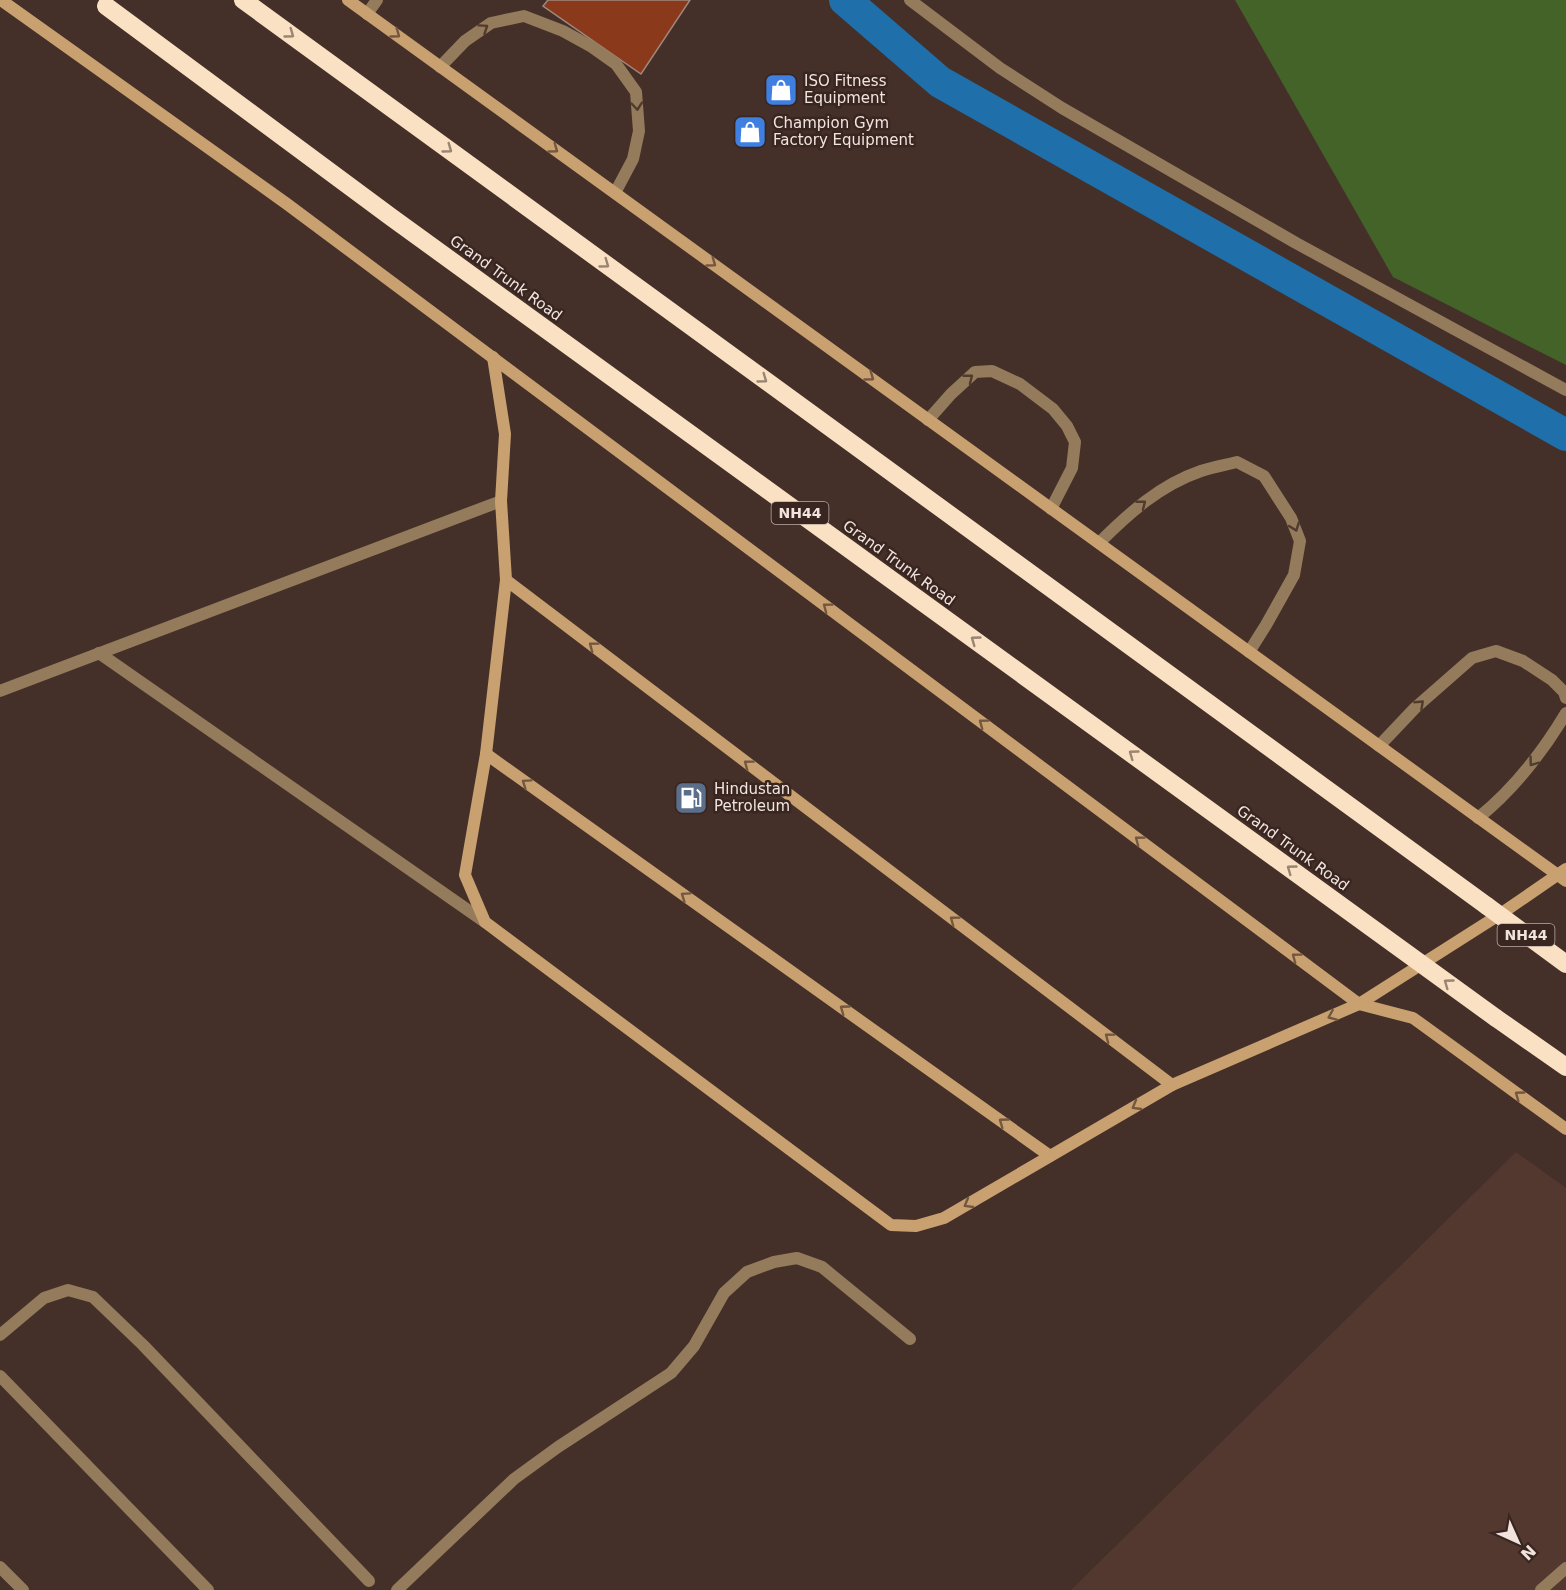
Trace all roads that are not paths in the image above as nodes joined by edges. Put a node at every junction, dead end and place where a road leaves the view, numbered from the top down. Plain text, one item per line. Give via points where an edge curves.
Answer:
1 (1, 0) edge
2 (243, 0) edge
3 (348, 0) edge
4 (377, 0) edge
5 (910, 0) edge
6 (102, 3) edge
7 (367, 14) junction
8 (440, 67) junction
9 (615, 193) junction
10 (493, 357) junction
11 (1566, 390) edge
12 (928, 420) junction
13 (501, 501) junction
14 (1051, 509) junction
15 (1099, 543) junction
16 (506, 580) junction
17 (1249, 652) junction
18 (99, 653) junction
19 (0, 691) edge
20 (1566, 698) edge
21 (1566, 713) edge
22 (1379, 746) junction
23 (486, 754) junction
24 (1478, 818) junction
25 (1563, 875) edge
26 (485, 922) junction
27 (1566, 964) edge
28 (1359, 1004) junction
29 (1566, 1067) edge
30 (1172, 1086) junction
31 (1566, 1129) edge
32 (1050, 1156) junction
33 (0, 1335) edge
34 (910, 1339) dead end
35 (0, 1376) edge
36 (0, 1566) edge
37 (1566, 1568) edge
38 (369, 1581) dead end
39 (23, 1590) edge
40 (208, 1590) edge
41 (397, 1590) edge
42 (1541, 1590) edge

1 - 10 street
2 -> 27 highway, NH44, bridge
3 - 7 street
4 - 7 lane
5 - 11 lane via 1000,68 1062,108 1296,243
29 -> 6 highway, Grand Trunk Road / NH44, bridge via 391,217
7 -> 8 street
8 -> 9 street
8 -> 9 lane via 491,23 524,16 563,31 600,52 616,64 636,92 639,131 633,159
9 -> 12 street
10 - 13 street via 505,434
28 -> 10 street
12 - 14 street
12 -> 14 lane via 975,372 992,371 1020,384 1053,409 1075,442 1072,468
13 - 16 street
13 - 18 lane
14 - 15 street
15 - 17 street
15 -> 17 lane via 1161,489 1201,470 1237,462 1264,476 1291,518 1300,541 1294,574
16 - 23 street
30 -> 16 street
17 - 22 street
18 - 19 lane
18 - 26 lane
22 -> 20 lane via 1472,658 1496,651 1523,661 1552,680
21 -> 24 lane via 1529,768
22 - 24 street
23 - 26 street via 465,875
32 -> 23 street
24 - 25 street
25 - 28 street
32 -> 26 street via 944,1218 916,1226 891,1225
28 -> 30 street
31 -> 28 street via 1413,1018
30 -> 32 street
33 - 38 lane via 44,1298 68,1290 93,1297
34 - 41 lane via 822,1267 797,1258 747,1272 724,1293 694,1347 671,1373 514,1479
35 - 40 lane
36 - 39 lane
37 - 42 lane

